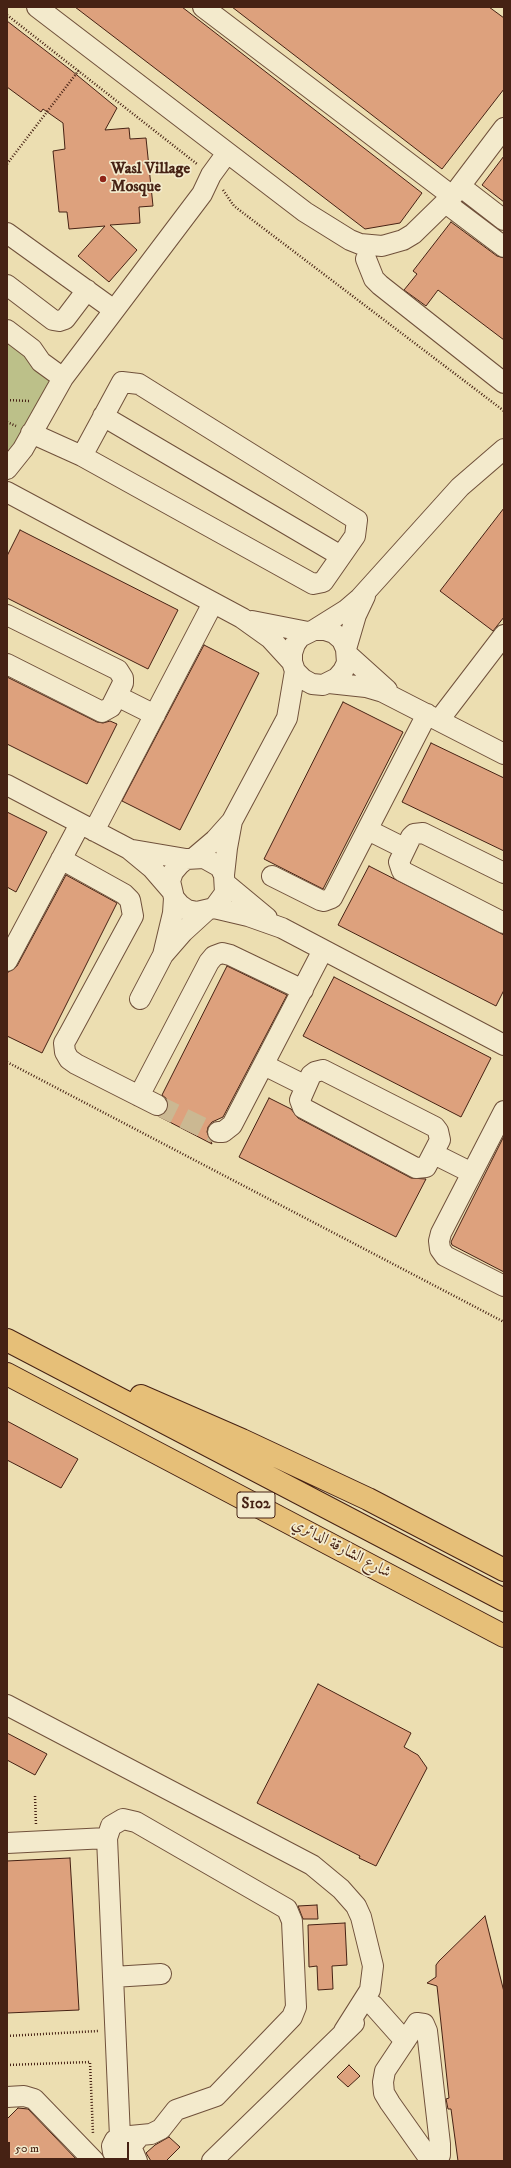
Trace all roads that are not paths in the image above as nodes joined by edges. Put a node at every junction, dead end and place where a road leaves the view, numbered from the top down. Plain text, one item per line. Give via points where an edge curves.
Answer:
1 (37, 7) edge
2 (203, 7) edge
3 (504, 128) edge
4 (232, 156) junction
5 (453, 195) junction
6 (305, 212) junction
7 (504, 220) edge
8 (7, 232) edge
9 (504, 247) edge
10 (366, 259) junction
11 (7, 285) edge
12 (87, 290) junction
13 (114, 310) junction
14 (7, 330) edge
15 (66, 374) junction
16 (504, 383) edge
17 (103, 416) junction
18 (27, 441) junction
19 (504, 449) edge
20 (82, 456) junction
21 (7, 469) edge
22 (8, 495) edge
23 (341, 556) junction
24 (373, 584) junction
25 (213, 603) junction
26 (7, 614) edge
27 (242, 618) junction
28 (311, 631) junction
29 (504, 635) edge
30 (347, 652) junction
31 (7, 664) edge
32 (294, 666) junction
33 (326, 684) junction
34 (117, 696) junction
35 (400, 700) junction
36 (155, 715) junction
37 (433, 717) junction
38 (287, 718) junction
39 (504, 754) edge
40 (7, 785) edge
41 (232, 821) junction
42 (87, 827) junction
43 (368, 830) junction
44 (404, 848) junction
45 (129, 849) junction
46 (191, 858) junction
47 (61, 859) junction
48 (504, 873) edge
49 (272, 876) dead end
50 (225, 880) junction
51 (172, 894) junction
52 (210, 910) junction
53 (504, 923) edge
54 (282, 928) junction
55 (13, 935) edge
56 (323, 950) junction
57 (163, 955) junction
58 (7, 961) edge
59 (303, 990) junction
60 (140, 1000) dead end
61 (504, 1045) edge
62 (264, 1065) junction
63 (306, 1086) junction
64 (504, 1111) edge
65 (218, 1132) dead end
66 (434, 1154) junction
67 (472, 1173) junction
68 (504, 1286) edge
69 (7, 1340) edge
70 (35, 1355) junction
71 (7, 1374) edge
72 (504, 1570) edge
73 (504, 1600) edge
74 (504, 1636) edge
75 (7, 1705) edge
76 (107, 1838) junction
77 (7, 1843) edge
78 (370, 1933) junction
79 (161, 1974) dead end
80 (113, 1977) junction
81 (373, 2005) junction
82 (344, 2031) junction
83 (405, 2041) junction
84 (7, 2097) edge
85 (140, 2136) junction
86 (120, 2137) junction
87 (117, 2160) edge
88 (94, 2161) edge
89 (137, 2161) edge
90 (212, 2161) edge
91 (431, 2161) edge
92 (437, 2161) edge

1 - 4 street
2 - 5 street
3 - 5 street
4 - 6 street
4 - 13 street via 215,178 209,191 202,194
5 - 6 street via 413,234 393,244 382,246 360,244 350,240
5 - 7 street
5 - 9 street
5 - 10 street via 421,241 412,249 390,258
6 - 10 street via 344,250
8 - 12 street
10 - 16 street via 374,279 380,285
11 - 12 street via 53,320 59,321 65,319
12 - 13 street
13 - 15 street
14 - 15 street via 32,349 47,355
15 - 18 street
17 - 20 street
17 - 23 street
17 - 23 street via 122,382 139,384 357,520 355,536
18 - 20 street
18 - 21 street
18 - 22 street via 20,467
19 - 24 street via 460,487
20 - 23 street via 313,584 323,582
22 - 25 street
24 - 28 street via 346,610
24 - 30 street via 356,616
25 - 27 street
25 - 36 street
26 - 34 street via 118,670 123,683
27 - 28 street via 275,627
27 - 32 street via 270,638
28 - 30 street via 325,630 334,633 342,640
28 - 32 street via 300,637 295,644 292,653
29 - 37 street
30 - 33 street via 343,672
30 - 35 street via 372,678
31 - 34 street via 102,712 109,710
32 - 33 street via 303,679 312,684
32 - 38 street
33 - 35 street via 366,687
33 - 38 street via 304,700
34 - 36 street
35 - 37 street
36 - 42 street
37 - 39 street
37 - 43 street
38 - 41 street
40 - 42 street
41 - 46 street via 215,840
41 - 50 street
42 - 45 street
42 - 47 street
43 - 44 street
43 - 49 street via 336,895 329,901 320,900
44 - 48 street via 414,834 423,833
44 - 53 street via 399,862 402,871
45 - 46 street
45 - 51 street via 152,868
46 - 50 street via 212,861
46 - 51 street via 173,872
47 - 55 street
47 - 59 street via 124,894 133,907 131,924 64,1043 69,1059 99,1076 148,1100 214,956 222,953 230,955
50 - 52 street via 225,893
50 - 54 street
51 - 52 street via 180,906 187,910
51 - 57 street via 171,927
52 - 54 street via 248,916
52 - 57 street via 183,932
54 - 56 street
55 - 58 street
56 - 59 street
56 - 61 street
57 - 60 street
59 - 62 street
62 - 63 street
62 - 65 street via 232,1125 223,1132
63 - 66 street via 300,1100 306,1111 416,1168 426,1167
63 - 66 street via 315,1072 323,1070 435,1127 440,1140
64 - 67 street
66 - 67 street
67 - 68 street via 441,1233 440,1249 451,1260
69 - 70 highway, شارع الشارقة الدائري / S102
70 - 72 highway via 105,1381 242,1440 368,1499
70 - 73 highway, شارع الشارقة الدائري / S102
71 - 74 highway, شارع الشارقة الدائري / S102
75 - 78 street via 312,1865 336,1874 357,1891 367,1907
76 - 77 street
76 - 80 street
76 - 85 street via 108,1831 116,1821 123,1819 136,1822 283,1906 292,1921 296,2002 292,2017 216,2096 199,2104 183,2107 171,2115 156,2132
78 - 81 street via 383,1966 382,1979
78 - 82 street via 370,1990
79 - 80 street
80 - 86 street
81 - 82 street
81 - 83 street
82 - 90 street
83 - 91 street via 385,2071 384,2093
83 - 92 street via 417,2023 424,2024 427,2030 440,2144
84 - 88 street via 24,2096 34,2099
85 - 86 street
85 - 89 street via 132,2149
86 - 87 street via 112,2146

